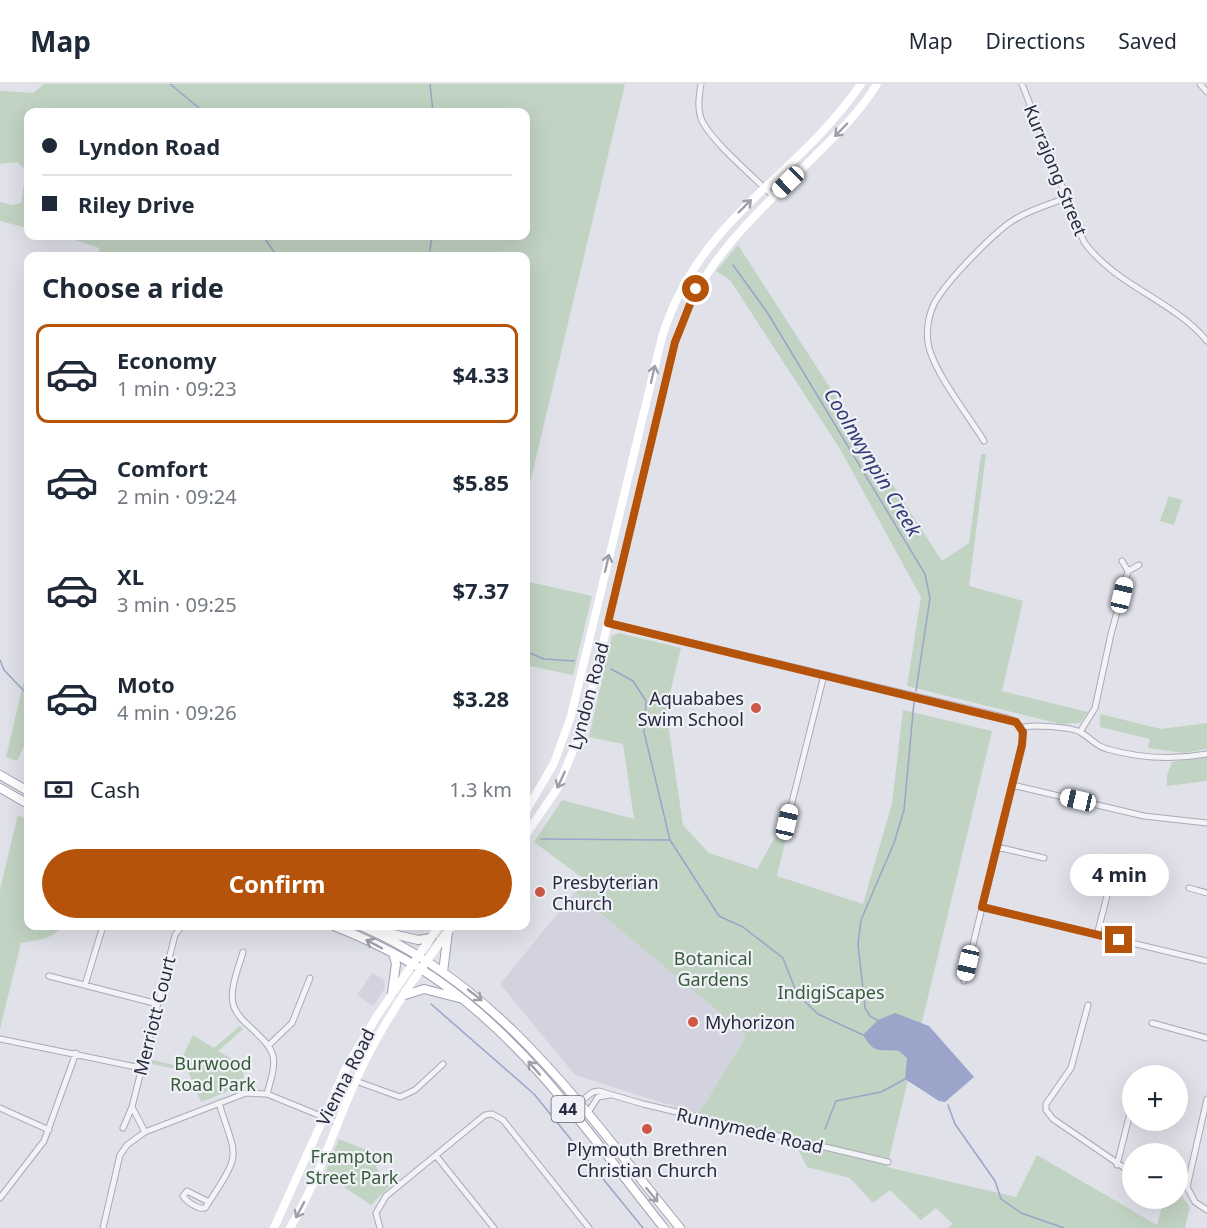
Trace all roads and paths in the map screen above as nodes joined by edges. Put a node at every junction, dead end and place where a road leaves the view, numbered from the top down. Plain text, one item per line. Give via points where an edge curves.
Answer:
1 (701, 84) edge
2 (861, 84) edge
3 (877, 84) edge
4 (1022, 84) edge
5 (1200, 84) edge
6 (1207, 92) edge
7 (764, 187) junction
8 (774, 197) junction
9 (1066, 198) junction
10 (1207, 341) edge
11 (984, 441) dead end
12 (1122, 561) dead end
13 (1139, 565) dead end
14 (1128, 571) junction
15 (594, 620) junction
16 (608, 623) junction
17 (824, 675) junction
18 (1021, 728) junction
19 (1080, 732) junction
20 (1207, 754) edge
21 (0, 775) edge
22 (1012, 784) junction
23 (0, 788) edge
24 (24, 790) edge
25 (24, 802) edge
26 (530, 805) edge
27 (787, 822) dead end
28 (1207, 823) edge
29 (530, 829) edge
30 (997, 847) junction
31 (1044, 858) dead end
32 (1111, 880) dead end
33 (1190, 888) dead end
34 (1207, 893) edge
35 (982, 907) junction
36 (102, 930) edge
37 (179, 930) edge
38 (343, 930) edge
39 (370, 930) edge
40 (377, 930) edge
41 (436, 930) edge
42 (449, 930) edge
43 (450, 930) edge
44 (1097, 934) junction
45 (431, 938) junction
46 (243, 952) dead end
47 (393, 953) junction
48 (416, 961) junction
49 (1207, 961) edge
50 (425, 966) junction
51 (443, 972) junction
52 (49, 976) dead end
53 (310, 978) dead end
54 (964, 981) dead end
55 (85, 985) junction
56 (392, 993) junction
57 (405, 995) junction
58 (462, 999) junction
59 (158, 1004) junction
60 (1088, 1005) dead end
61 (1152, 1023) dead end
62 (1207, 1038) edge
63 (0, 1039) edge
64 (269, 1045) junction
65 (76, 1053) junction
66 (443, 1064) dead end
67 (141, 1068) junction
68 (342, 1076) junction
69 (355, 1082) junction
70 (267, 1094) junction
71 (611, 1095) junction
72 (1207, 1098) edge
73 (219, 1103) junction
74 (132, 1107) junction
75 (0, 1108) edge
76 (582, 1108) junction
77 (573, 1115) junction
78 (324, 1117) junction
79 (338, 1123) junction
80 (123, 1128) dead end
81 (49, 1130) junction
82 (1126, 1131) edge
83 (145, 1132) junction
84 (437, 1157) junction
85 (888, 1162) dead end
86 (1118, 1165) junction
87 (1122, 1167) edge
88 (0, 1183) edge
89 (1188, 1183) edge
90 (7, 1187) junction
91 (1188, 1189) edge
92 (0, 1198) edge
93 (209, 1202) junction
94 (1207, 1210) edge
95 (103, 1228) edge
96 (274, 1228) edge
97 (290, 1228) edge
98 (380, 1228) edge
99 (494, 1228) edge
100 (589, 1228) edge
101 (664, 1228) edge
102 (680, 1228) edge

1 - 7 street via 698,100 702,120
2 - 7 main road, Lyndon Road via 837,114
3 -> 8 main road, Lyndon Road via 842,130
4 - 9 street, Kurrajong Street
5 - 6 street
7 - 8 street
15 -> 7 main road, Lyndon Road via 669,314 700,255
8 - 16 main road, Lyndon Road via 721,251 702,278 680,323
9 - 10 street, Kurrajong Street via 1084,242 1098,261 1185,320
9 - 11 street via 1017,218 1003,229 945,287 934,304 928,324 932,360
12 - 14 street
13 - 14 street
14 - 19 street via 1095,708
15 - 16 main road
15 - 26 main road, Lyndon Road via 563,741
16 - 17 street
16 -> 29 main road, Lyndon Road via 578,741 557,789
17 - 18 street via 1011,719
17 - 27 street
18 - 19 street via 1031,724
18 - 22 street via 1023,740
19 - 20 street via 1093,744 1123,753 1169,758
21 - 24 main road
22 - 28 street via 1144,816
22 - 30 street
23 - 25 main road
30 - 31 street
30 - 35 street
32 - 44 street
33 - 34 street
35 - 44 street
35 - 54 street
36 - 55 street
37 - 59 street, Merriott Court
47 -> 38 main road, 44
39 - 48 main road, 44
40 - 45 main road via 418,940
41 - 45 main road
42 - 50 main road
43 - 51 main road
44 - 49 street
45 - 48 main road
46 - 64 street via 232,993 234,1006 240,1018
47 - 48 main road, 44
47 - 56 main road via 396,964
48 - 50 main road, 44
48 - 56 main road, Vienna Road
50 - 51 main road, 44
50 - 57 main road, Vienna Road
50 - 58 main road, 44
51 -> 76 main road, 44 via 492,1008 522,1037
52 - 55 street
53 - 64 street via 292,1023
55 - 59 street
56 - 68 main road, Vienna Road
57 - 58 main road via 424,989
57 - 69 main road, Vienna Road
77 -> 58 main road, 44 via 520,1052
59 - 67 street, Merriott Court
60 - 86 street via 1071,1068 1046,1104 1046,1110
61 - 62 street
63 - 65 street
64 - 70 street via 274,1059
65 - 67 street
65 - 81 street
66 - 69 street via 415,1090 400,1097
67 - 74 street, Merriott Court
68 - 69 street
68 - 78 main road, Vienna Road
69 - 79 main road, Vienna Road
70 - 73 street via 246,1093
70 - 78 street
71 - 76 street via 598,1097
71 - 76 street, Runnymede Road via 593,1092
71 - 85 street, Runnymede Road
72 - 89 street
73 - 83 street
73 - 93 street via 234,1145 234,1160
74 - 80 street, Merriott Court
74 - 83 street
75 - 81 street
76 - 77 main road
76 -> 102 main road, 44
77 - 101 main road, 44
78 - 79 street
78 - 96 main road, Vienna Road
79 -> 97 main road, Vienna Road
81 - 90 street via 38,1151
82 - 86 street
83 - 95 street via 120,1155
84 - 98 street via 382,1201 376,1213
84 - 99 street
84 - 100 street via 485,1115 498,1115
86 - 87 street
88 - 90 street
90 - 92 street
91 - 94 street via 1195,1202
93 - 93 street via 204,1209 200,1208 186,1200 184,1194 189,1190

